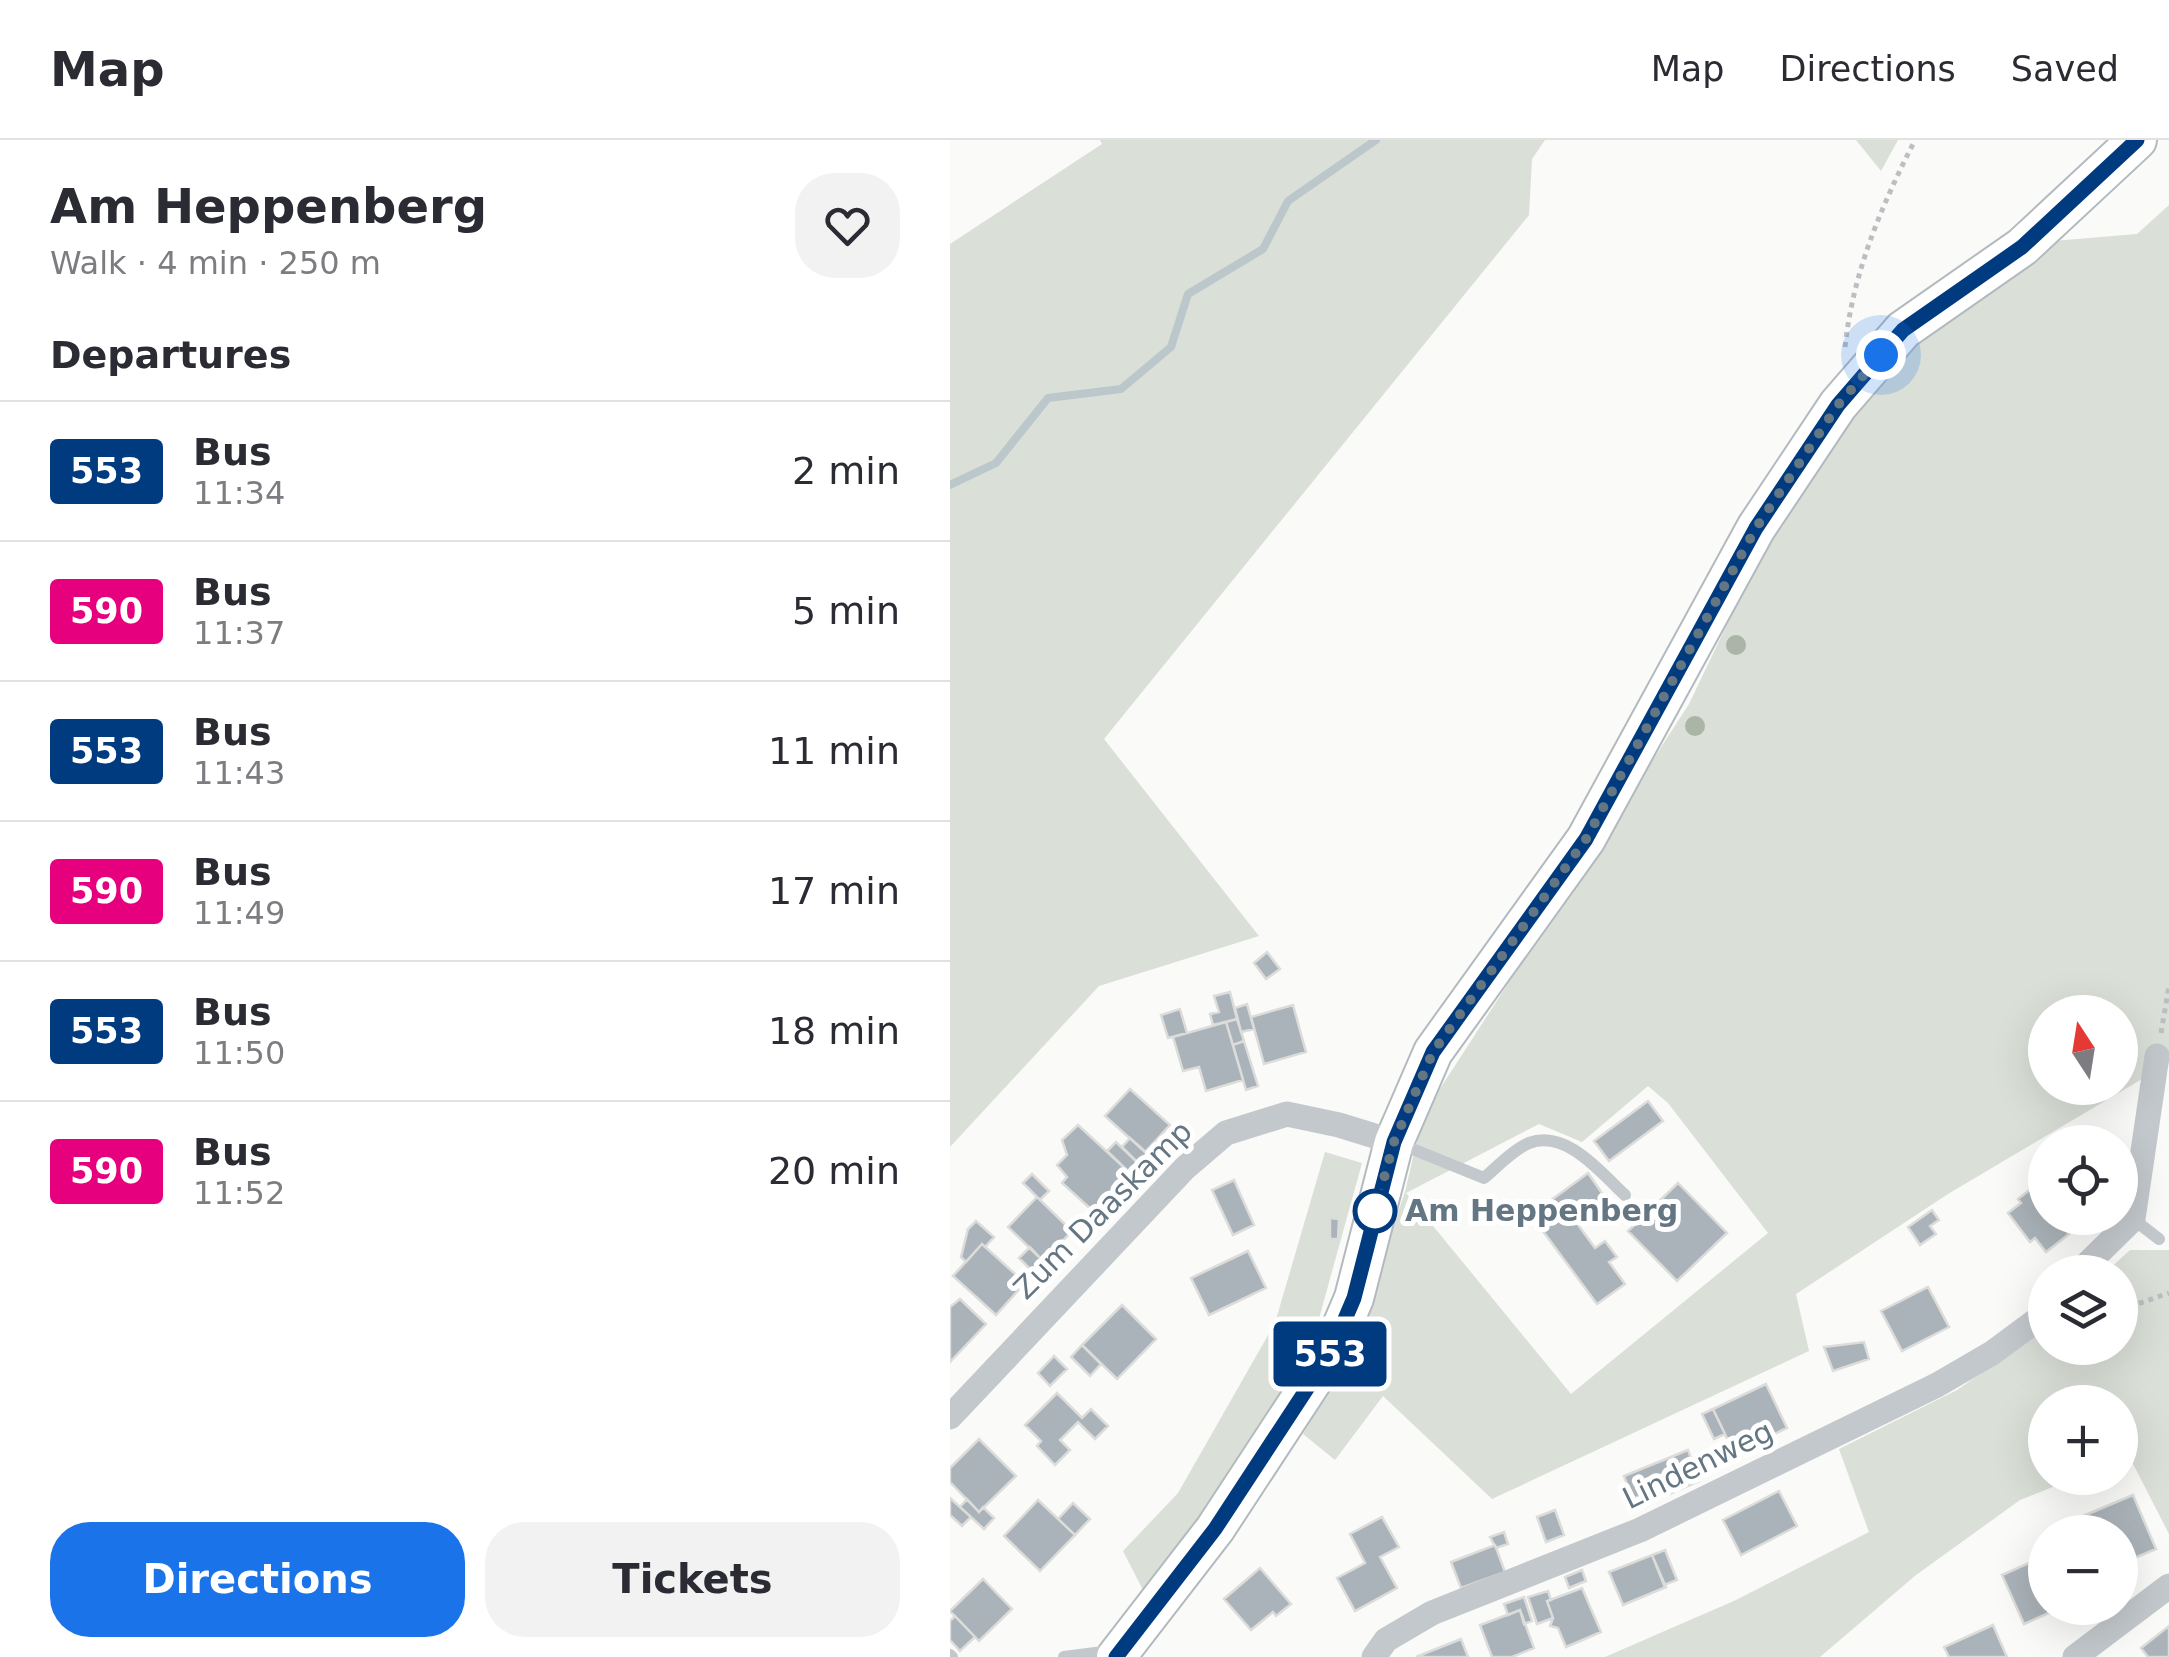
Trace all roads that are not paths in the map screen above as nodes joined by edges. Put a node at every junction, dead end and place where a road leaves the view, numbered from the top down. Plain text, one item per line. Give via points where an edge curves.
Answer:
1 (2137, 140) edge
2 (2157, 1056) road end
3 (1394, 1142) junction
4 (2138, 1185) edge
5 (1624, 1195) dead end
6 (2138, 1223) edge
7 (2117, 1235) edge
8 (2159, 1238) dead end
9 (2096, 1255) edge
10 (2028, 1327) edge
11 (950, 1416) edge
12 (2169, 1586) edge
13 (1120, 1653) edge
14 (1064, 1657) edge
15 (1374, 1657) edge
16 (2075, 1657) edge

1 - 3 main road via 2022,247 1903,330 1838,405 1756,528 1586,839 1433,1052
2 - 4 street
3 - 5 lane via 1484,1178 1532,1142 1552,1143 1578,1151
3 - 11 street, Zum Daaskamp via 1288,1114 1226,1133
3 - 13 main road via 1354,1298 1331,1352 1215,1529
6 - 8 lane
7 - 9 street
10 - 15 street, Lindenweg via 1938,1386 1640,1530 1432,1612 1386,1640
12 - 16 street
13 - 14 lane

